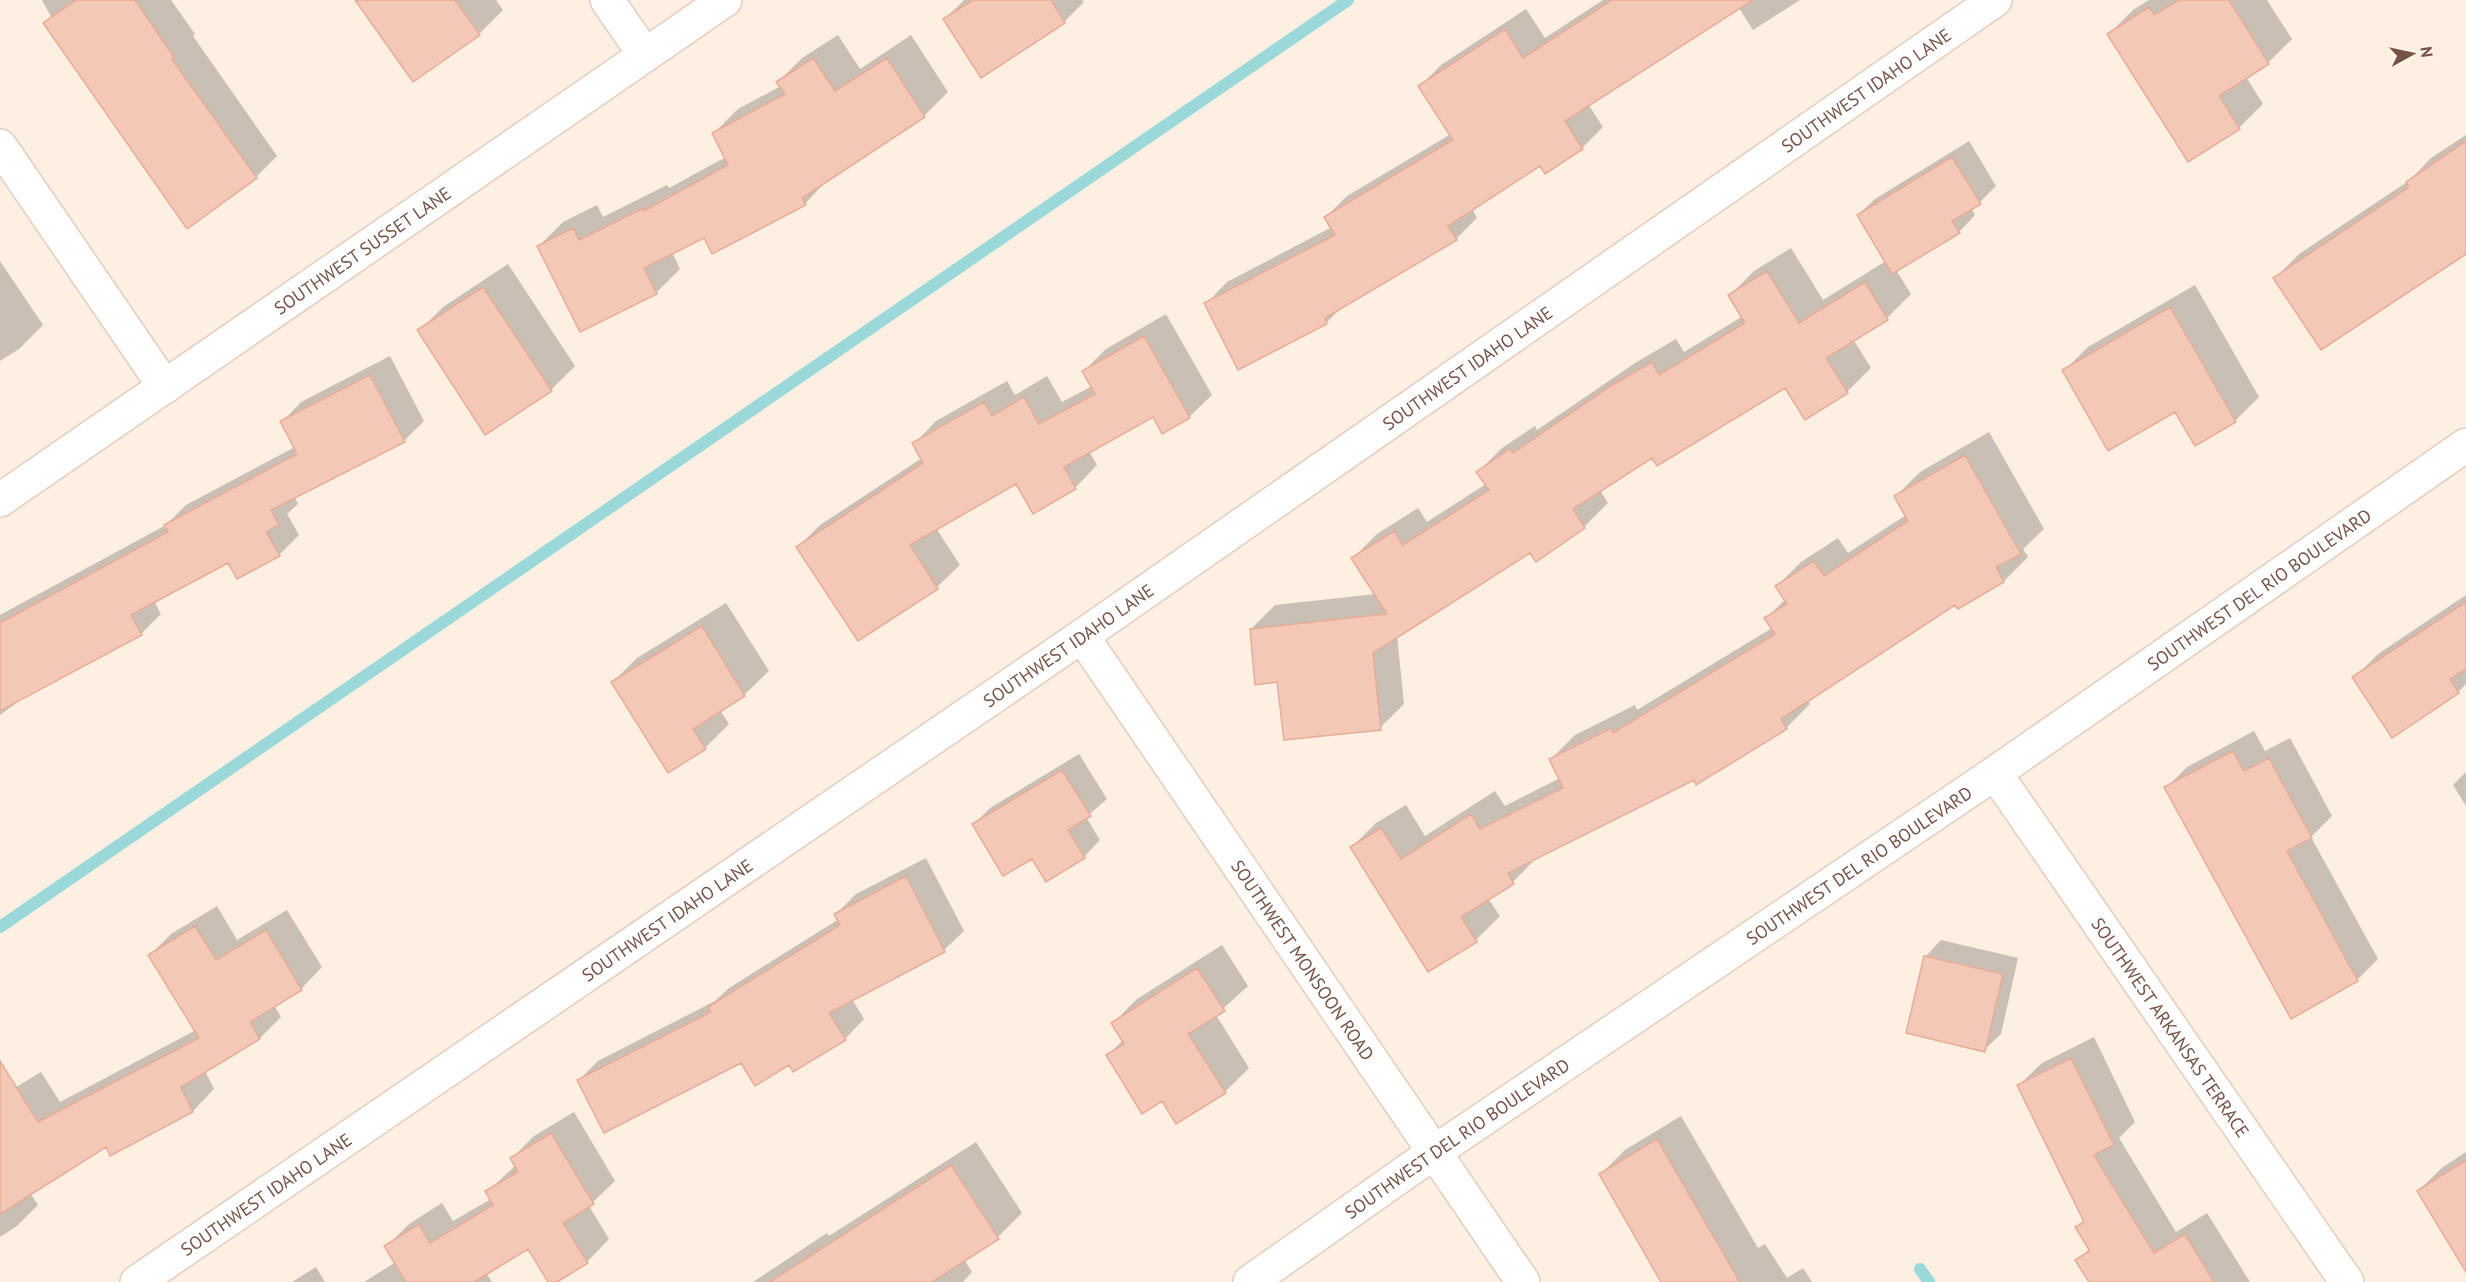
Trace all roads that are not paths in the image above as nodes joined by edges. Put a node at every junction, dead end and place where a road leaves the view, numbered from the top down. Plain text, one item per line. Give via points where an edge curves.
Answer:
1 (607, 0) edge
2 (725, 0) edge
3 (1995, 0) edge
4 (645, 55) junction
5 (0, 146) edge
6 (165, 387) junction
7 (2466, 445) edge
8 (0, 500) edge
9 (1082, 636) junction
10 (1995, 773) junction
11 (1433, 1153) junction
12 (137, 1282) edge
13 (1250, 1282) edge
14 (1523, 1282) edge
15 (2347, 1282) edge

1 - 4 street
2 - 4 street, SOUTHWEST SUSSET LANE
3 - 9 street, SOUTHWEST IDAHO LANE
4 - 6 street, SOUTHWEST SUSSET LANE
5 - 6 street
6 - 8 street, SOUTHWEST SUSSET LANE
7 - 10 street, SOUTHWEST DEL RIO BOULEVARD
9 - 11 street, SOUTHWEST MONSOON ROAD
9 - 12 street, SOUTHWEST IDAHO LANE
10 - 11 street, SOUTHWEST DEL RIO BOULEVARD
10 - 15 street, SOUTHWEST ARKANSAS TERRACE
11 - 13 street, SOUTHWEST DEL RIO BOULEVARD
11 - 14 street, SOUTHWEST MONSOON ROAD

